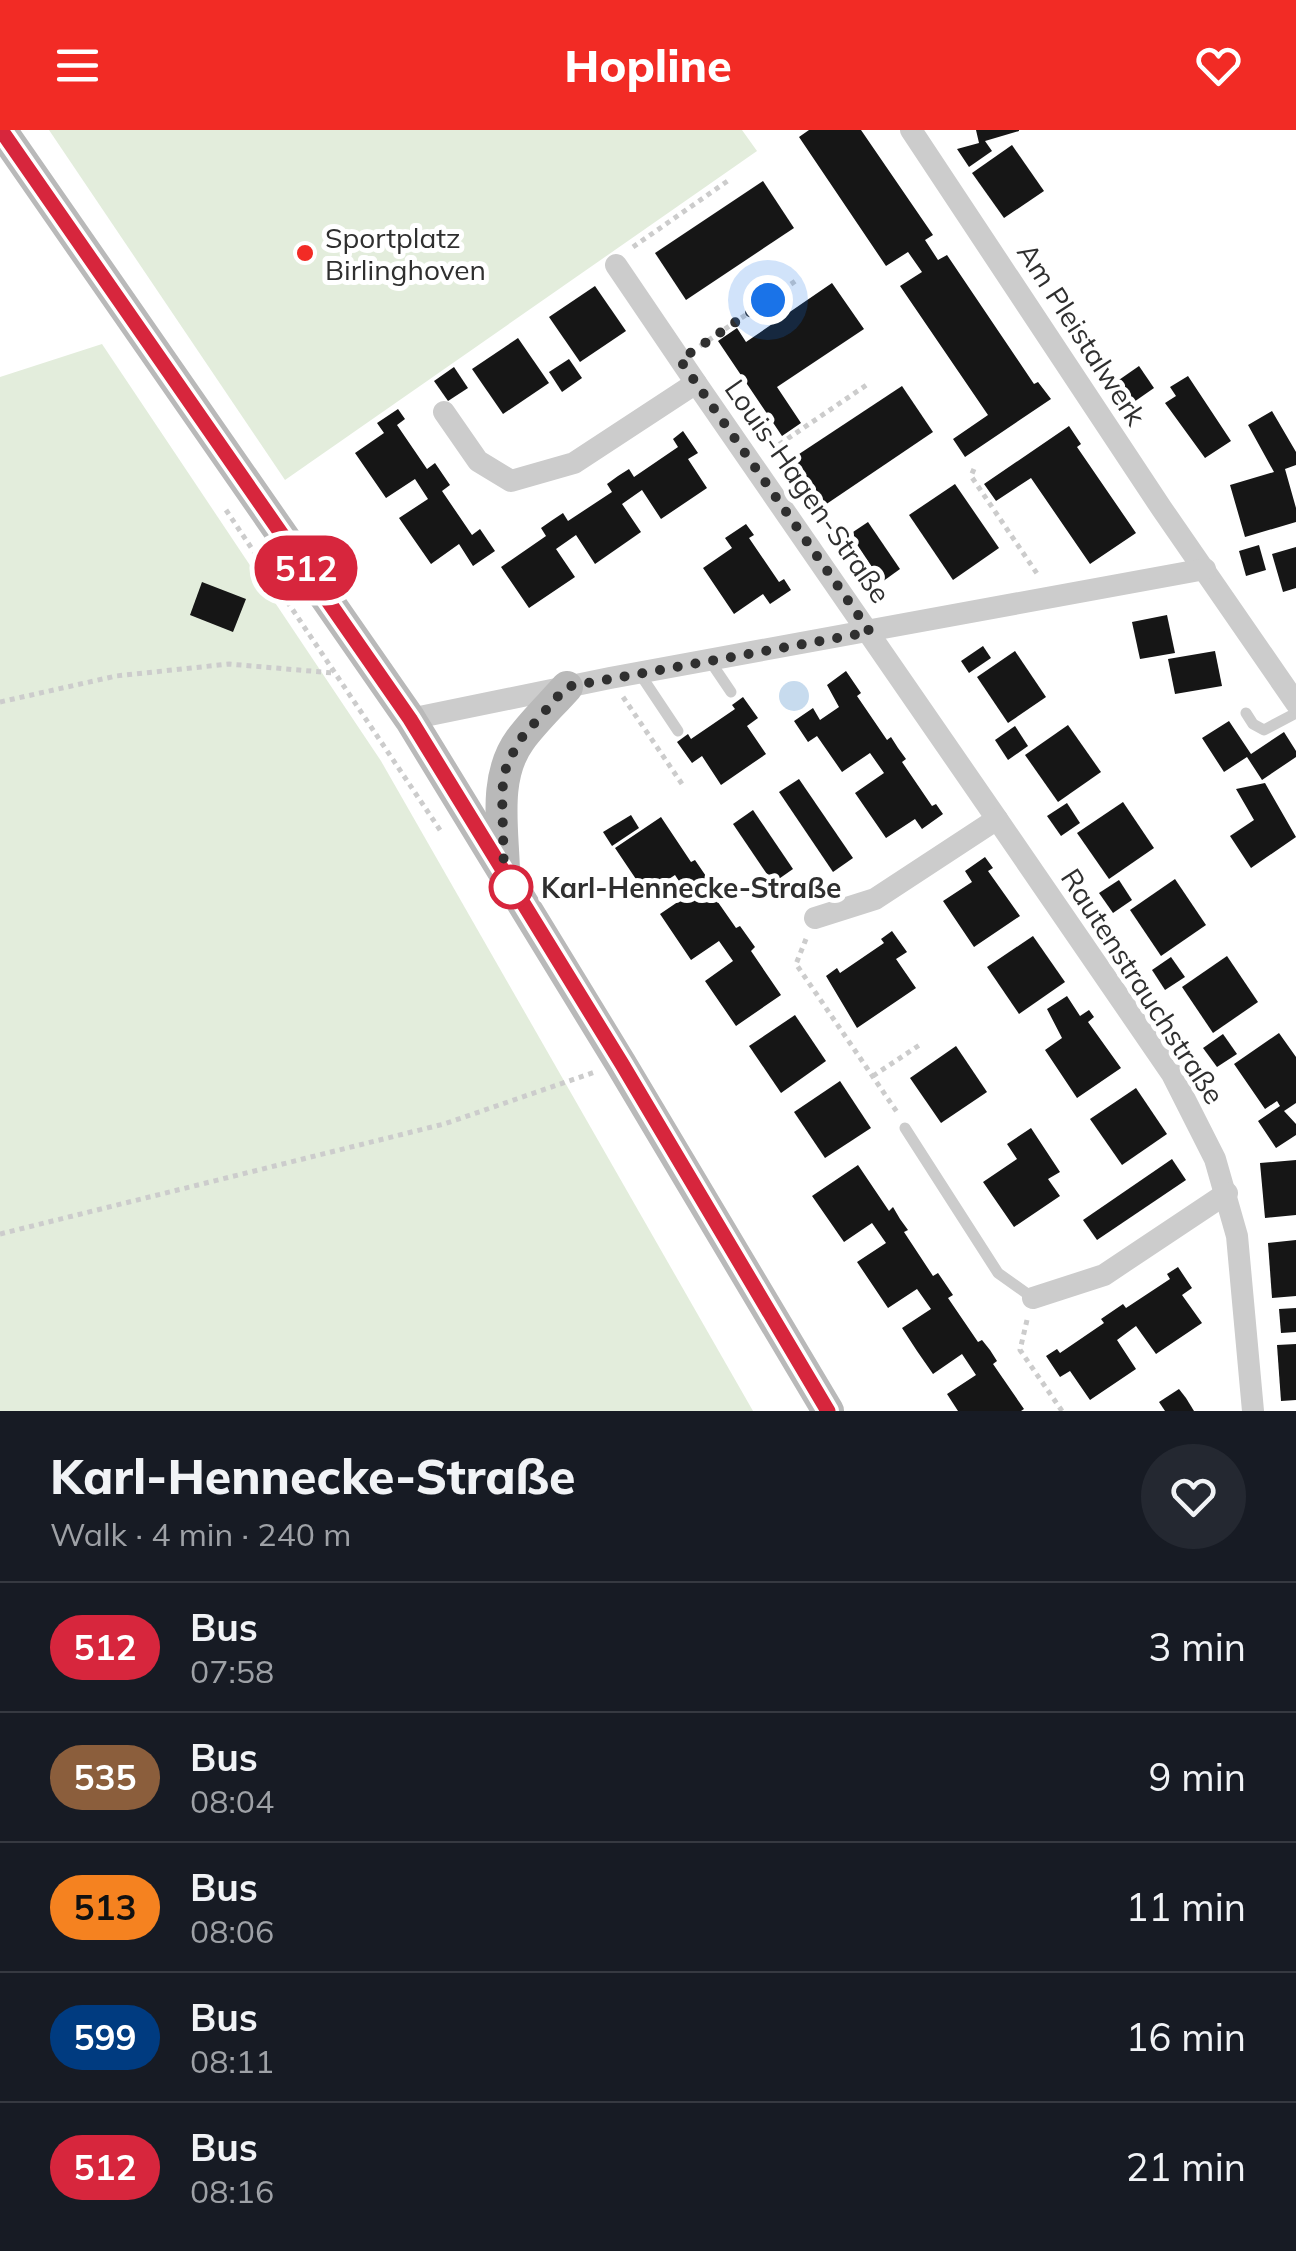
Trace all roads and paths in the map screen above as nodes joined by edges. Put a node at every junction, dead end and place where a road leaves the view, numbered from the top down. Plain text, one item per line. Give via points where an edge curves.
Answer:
1 (1, 130) edge
2 (911, 130) edge
3 (729, 180) dead end
4 (616, 265) joint
5 (797, 280) dead end
6 (680, 360) junction
7 (696, 383) junction
8 (868, 384) dead end
9 (444, 412) dead end
10 (752, 463) junction
11 (974, 468) dead end
12 (218, 498) dead end
13 (1204, 569) junction
14 (1054, 598) junction
15 (870, 632) junction
16 (710, 661) junction
17 (334, 674) junction
18 (640, 674) junction
19 (610, 678) junction
20 (566, 687) junction
21 (731, 692) dead end
22 (0, 702) edge
23 (1296, 703) edge
24 (1296, 712) edge
25 (1246, 713) dead end
26 (410, 719) junction
27 (678, 731) dead end
28 (682, 784) dead end
29 (997, 819) junction
30 (452, 847) dead end
31 (504, 875) junction
32 (815, 918) joint
33 (921, 1044) dead end
34 (599, 1071) dead end
35 (873, 1076) junction
36 (905, 1128) joint
37 (1227, 1193) junction
38 (0, 1234) edge
39 (1033, 1298) junction
40 (828, 1411) edge
41 (1062, 1411) edge
42 (1253, 1411) edge

1 - 26 main road
2 - 13 street, Am Pleistalwerk
3 - 4 path
4 - 6 street, Louis-Hagen-Straße
5 - 6 path
6 - 7 street, Louis-Hagen-Straße
7 - 9 street, Louis-Hagen-Straße via 574,463 511,480 478,462
7 - 10 street, Louis-Hagen-Straße
8 - 10 path
10 - 15 street, Louis-Hagen-Straße
11 - 14 path via 971,476
12 - 17 path
13 - 14 street
13 - 23 street
14 - 15 street
15 - 16 street
15 - 29 street, Rautenstrauchstraße
16 - 18 street
16 - 21 lane
17 - 22 path via 229,664 116,676
17 - 30 path
18 - 19 street
18 - 27 lane
19 - 20 street
19 - 28 path
20 - 26 street
20 - 31 main road via 518,742 506,768
24 - 25 lane via 1264,730
26 - 31 main road
29 - 32 street via 874,898
29 - 37 street, Rautenstrauchstraße via 1172,1074
31 - 40 main road
32 - 35 path via 796,964
33 - 35 path
34 - 38 path via 444,1124
35 - 36 path
36 - 39 lane via 998,1273
37 - 39 street via 1104,1275
37 - 42 street, Rautenstrauchstraße
39 - 41 path via 1020,1350

